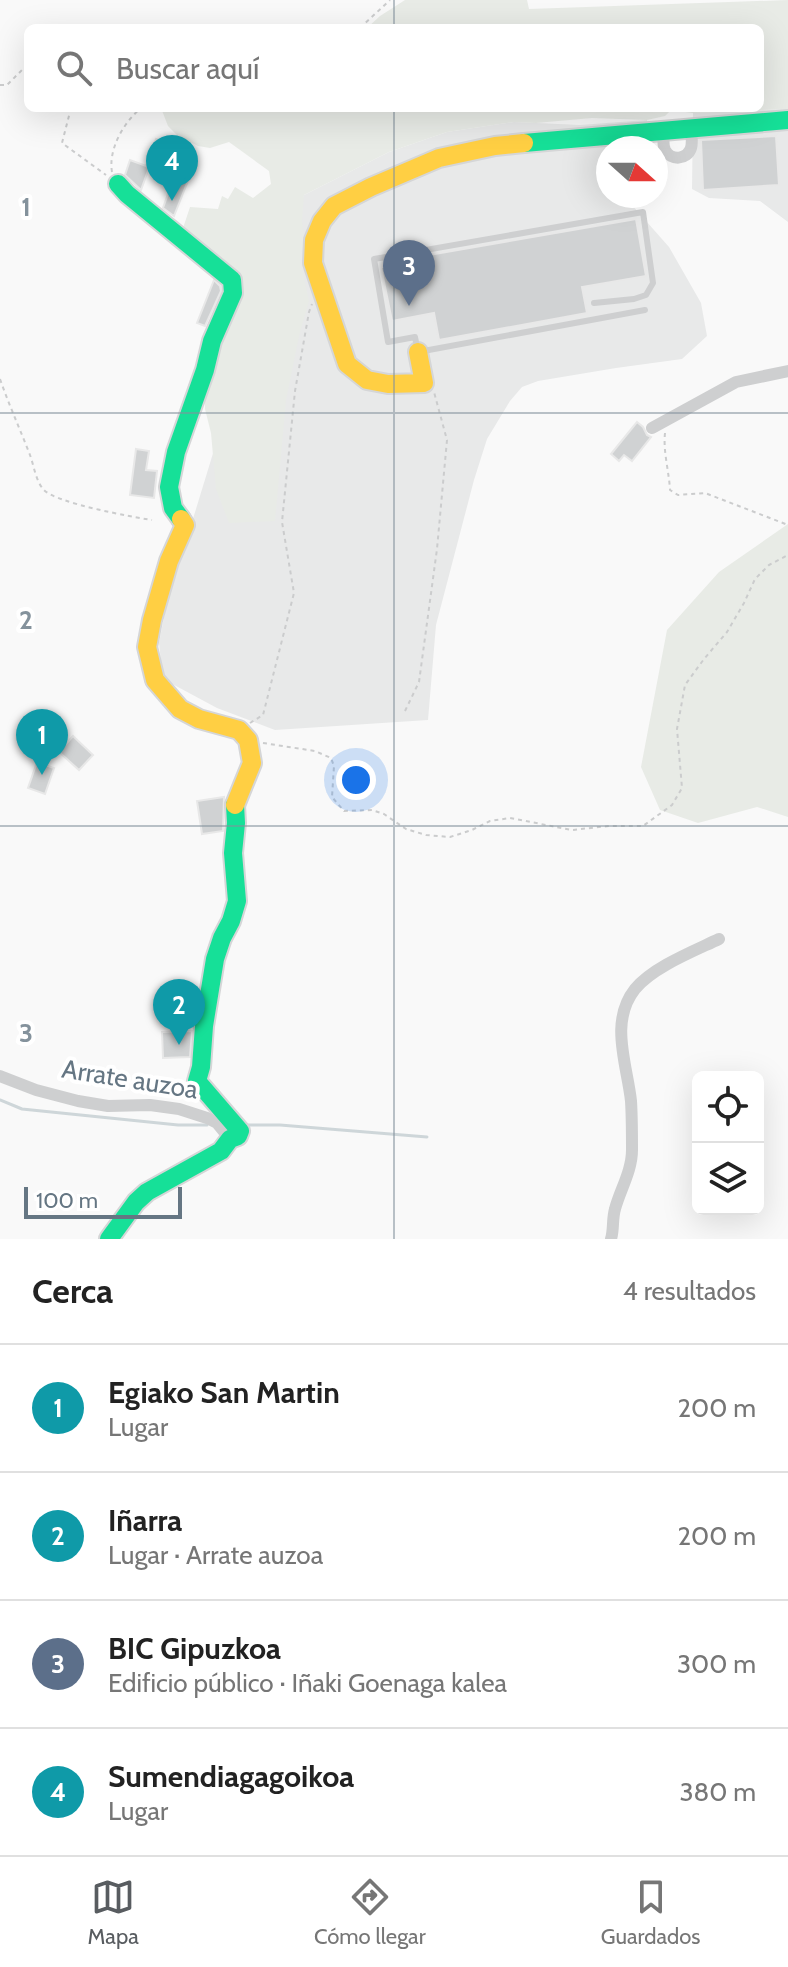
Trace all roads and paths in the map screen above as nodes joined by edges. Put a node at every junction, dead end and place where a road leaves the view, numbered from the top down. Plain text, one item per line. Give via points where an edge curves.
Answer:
1 (390, 0) edge
2 (364, 24) edge
3 (24, 69) edge
4 (0, 85) edge
5 (70, 112) edge
6 (136, 112) edge
7 (788, 120) edge
8 (118, 184) junction
9 (320, 285) junction
10 (594, 303) dead end
11 (645, 310) dead end
12 (418, 352) junction
13 (788, 371) edge
14 (0, 379) edge
15 (424, 383) junction
16 (657, 424) joint
17 (152, 520) dead end
18 (788, 525) edge
19 (788, 555) edge
20 (405, 711) dead end
21 (263, 715) dead end
22 (250, 745) junction
23 (719, 939) dead end
24 (0, 1076) edge
25 (235, 1132) junction
26 (109, 1239) edge
27 (611, 1239) edge

1 - 2 path
3 - 4 path
5 - 8 path via 62,143
6 - 8 path via 118,137 111,169
7 - 9 street via 495,146 439,158 334,206 314,240 313,263
8 - 22 street via 232,280 233,293 176,452 169,487 173,508 185,525 169,561 147,647 155,680 180,709 239,730
9 - 15 street via 347,364 367,380
9 - 21 path via 309,312 295,391 282,522 294,593
10 - 12 lane via 646,295 653,283 643,212 374,259 388,342 415,337
11 - 12 lane
12 - 15 street
13 - 16 street via 736,382
14 - 17 path via 41,488 111,513
15 - 20 path via 436,394 447,440 419,682
16 - 18 path via 665,428 670,490 678,495 705,493
19 - 22 path via 755,579 727,632 685,685 677,729 682,788 672,805 643,826 572,830 510,818 450,837 426,835 372,810 344,811 332,797 331,758 315,751
22 - 25 street via 252,763 235,802 237,901 215,959 197,1081
23 - 27 street via 661,968 635,989 624,1010 620,1040 631,1103 632,1154
24 - 25 street, Arrate auzoa via 78,1101 179,1109
25 - 26 street via 221,1151 147,1192

